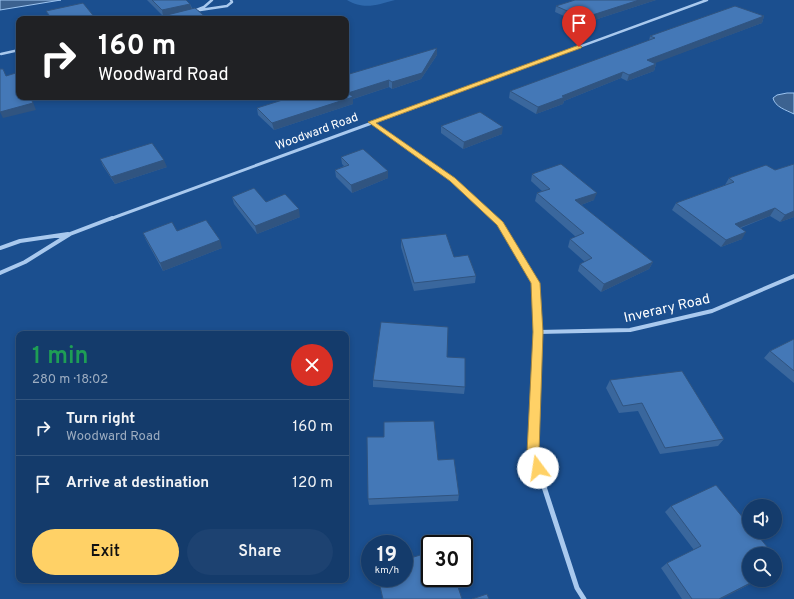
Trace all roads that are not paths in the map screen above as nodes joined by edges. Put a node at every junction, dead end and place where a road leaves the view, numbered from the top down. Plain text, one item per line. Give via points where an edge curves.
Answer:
1 (212, 0) edge
2 (231, 0) edge
3 (707, 0) edge
4 (197, 10) junction
5 (188, 13) edge
6 (16, 51) edge
7 (1, 54) dead end
8 (372, 122) junction
9 (70, 234) junction
10 (0, 248) edge
11 (0, 273) edge
12 (794, 276) edge
13 (538, 332) junction
14 (584, 599) edge

1 - 4 street
2 - 4 street via 227,6
3 - 8 street, Woodward Road
4 - 5 street
6 - 7 street
8 - 9 street, Woodward Road
8 - 13 street via 452,180 500,224 536,283
9 - 10 street, Woodward Road via 20,241
9 - 11 street, Woodward Road via 25,262
12 - 13 street, Inverary Road via 712,311 630,330
13 - 14 street via 533,453 577,588

